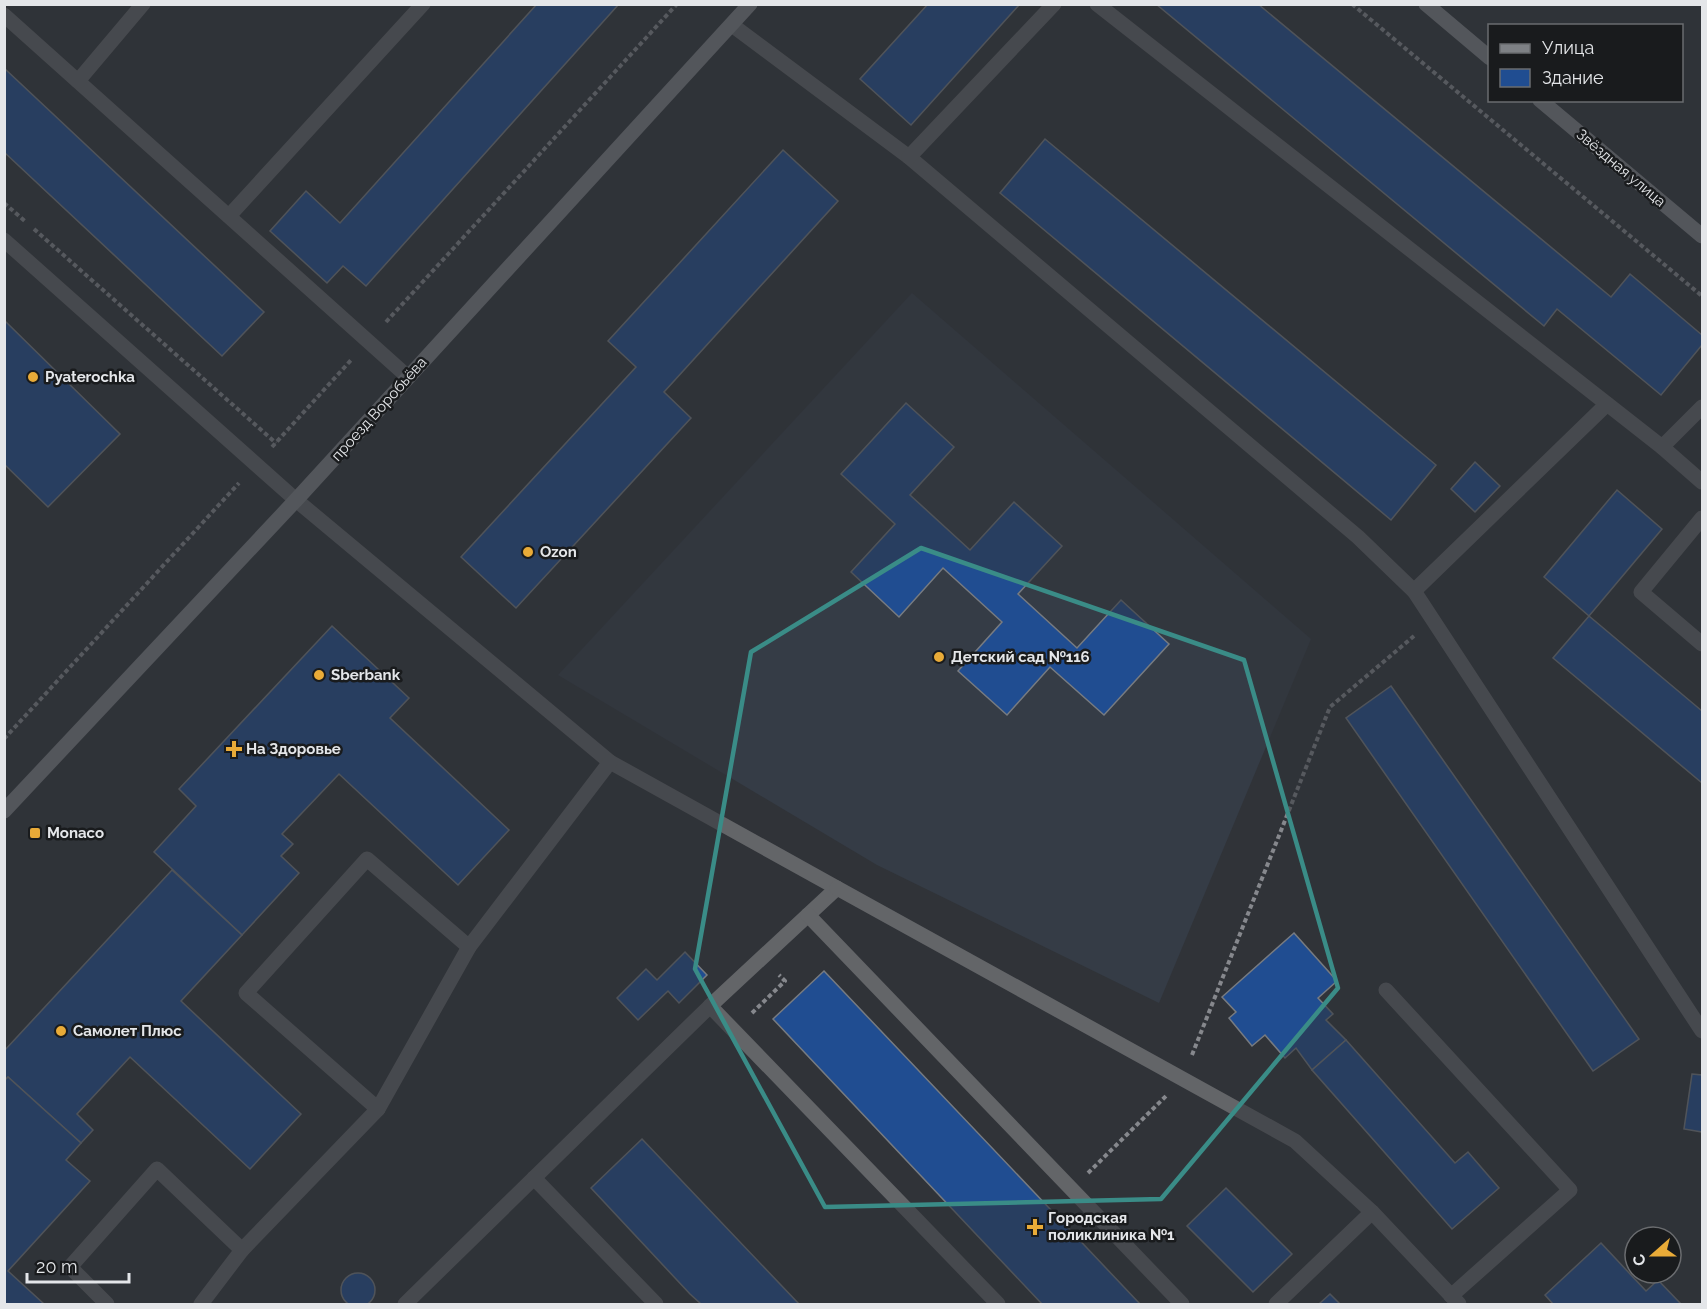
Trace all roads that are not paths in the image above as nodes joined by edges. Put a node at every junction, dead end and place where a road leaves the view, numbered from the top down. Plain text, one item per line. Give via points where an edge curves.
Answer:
1 (143, 4) edge
2 (423, 4) edge
3 (750, 4) edge
4 (1054, 4) edge
5 (1097, 4) edge
6 (1426, 4) edge
7 (4, 15) edge
8 (732, 25) junction
9 (1488, 56) edge
10 (78, 81) junction
11 (1542, 102) edge
12 (909, 157) junction
13 (229, 216) junction
14 (1702, 236) edge
15 (4, 240) edge
16 (408, 377) junction
17 (1606, 404) junction
18 (1702, 406) edge
19 (1662, 447) junction
20 (1702, 482) edge
21 (296, 500) junction
22 (1702, 518) edge
23 (1414, 591) junction
24 (1702, 644) edge
25 (610, 762) junction
26 (4, 811) edge
27 (837, 888) junction
28 (808, 915) junction
29 (468, 947) junction
30 (1386, 990) dead end
31 (710, 1006) junction
32 (1702, 1031) edge
33 (378, 1109) junction
34 (534, 1178) junction
35 (1372, 1212) junction
36 (242, 1250) junction
37 (1455, 1300) edge
38 (107, 1305) edge
39 (201, 1305) edge
40 (405, 1305) edge
41 (656, 1305) edge
42 (998, 1305) edge
43 (1182, 1305) edge
44 (1276, 1305) edge

1 - 10 street
2 - 13 street
3 - 8 main road, проезд Воробьёва
4 - 12 street
5 - 17 street
6 - 9 main road
7 - 10 street
8 - 12 street
8 - 16 main road, проезд Воробьёва
10 - 13 street
11 - 14 main road, Звёздная улица
12 - 23 street via 1358,537
13 - 16 street
15 - 21 street
16 - 21 main road, проезд Воробьёва
17 - 19 street
17 - 23 street
18 - 19 street
19 - 20 street
21 - 25 street
21 - 26 main road, проезд Воробьёва
22 - 24 street via 1641,592
23 - 32 street
25 - 27 street
25 - 29 street
27 - 28 street
27 - 35 street via 1295,1141
28 - 31 street
28 - 43 street
29 - 33 street
29 - 33 street via 367,860 246,993
30 - 37 street via 1570,1190
31 - 34 street
31 - 42 street
33 - 36 street
34 - 40 street
34 - 41 street
35 - 37 street
35 - 44 street
36 - 38 street via 157,1168 70,1268
36 - 39 street

